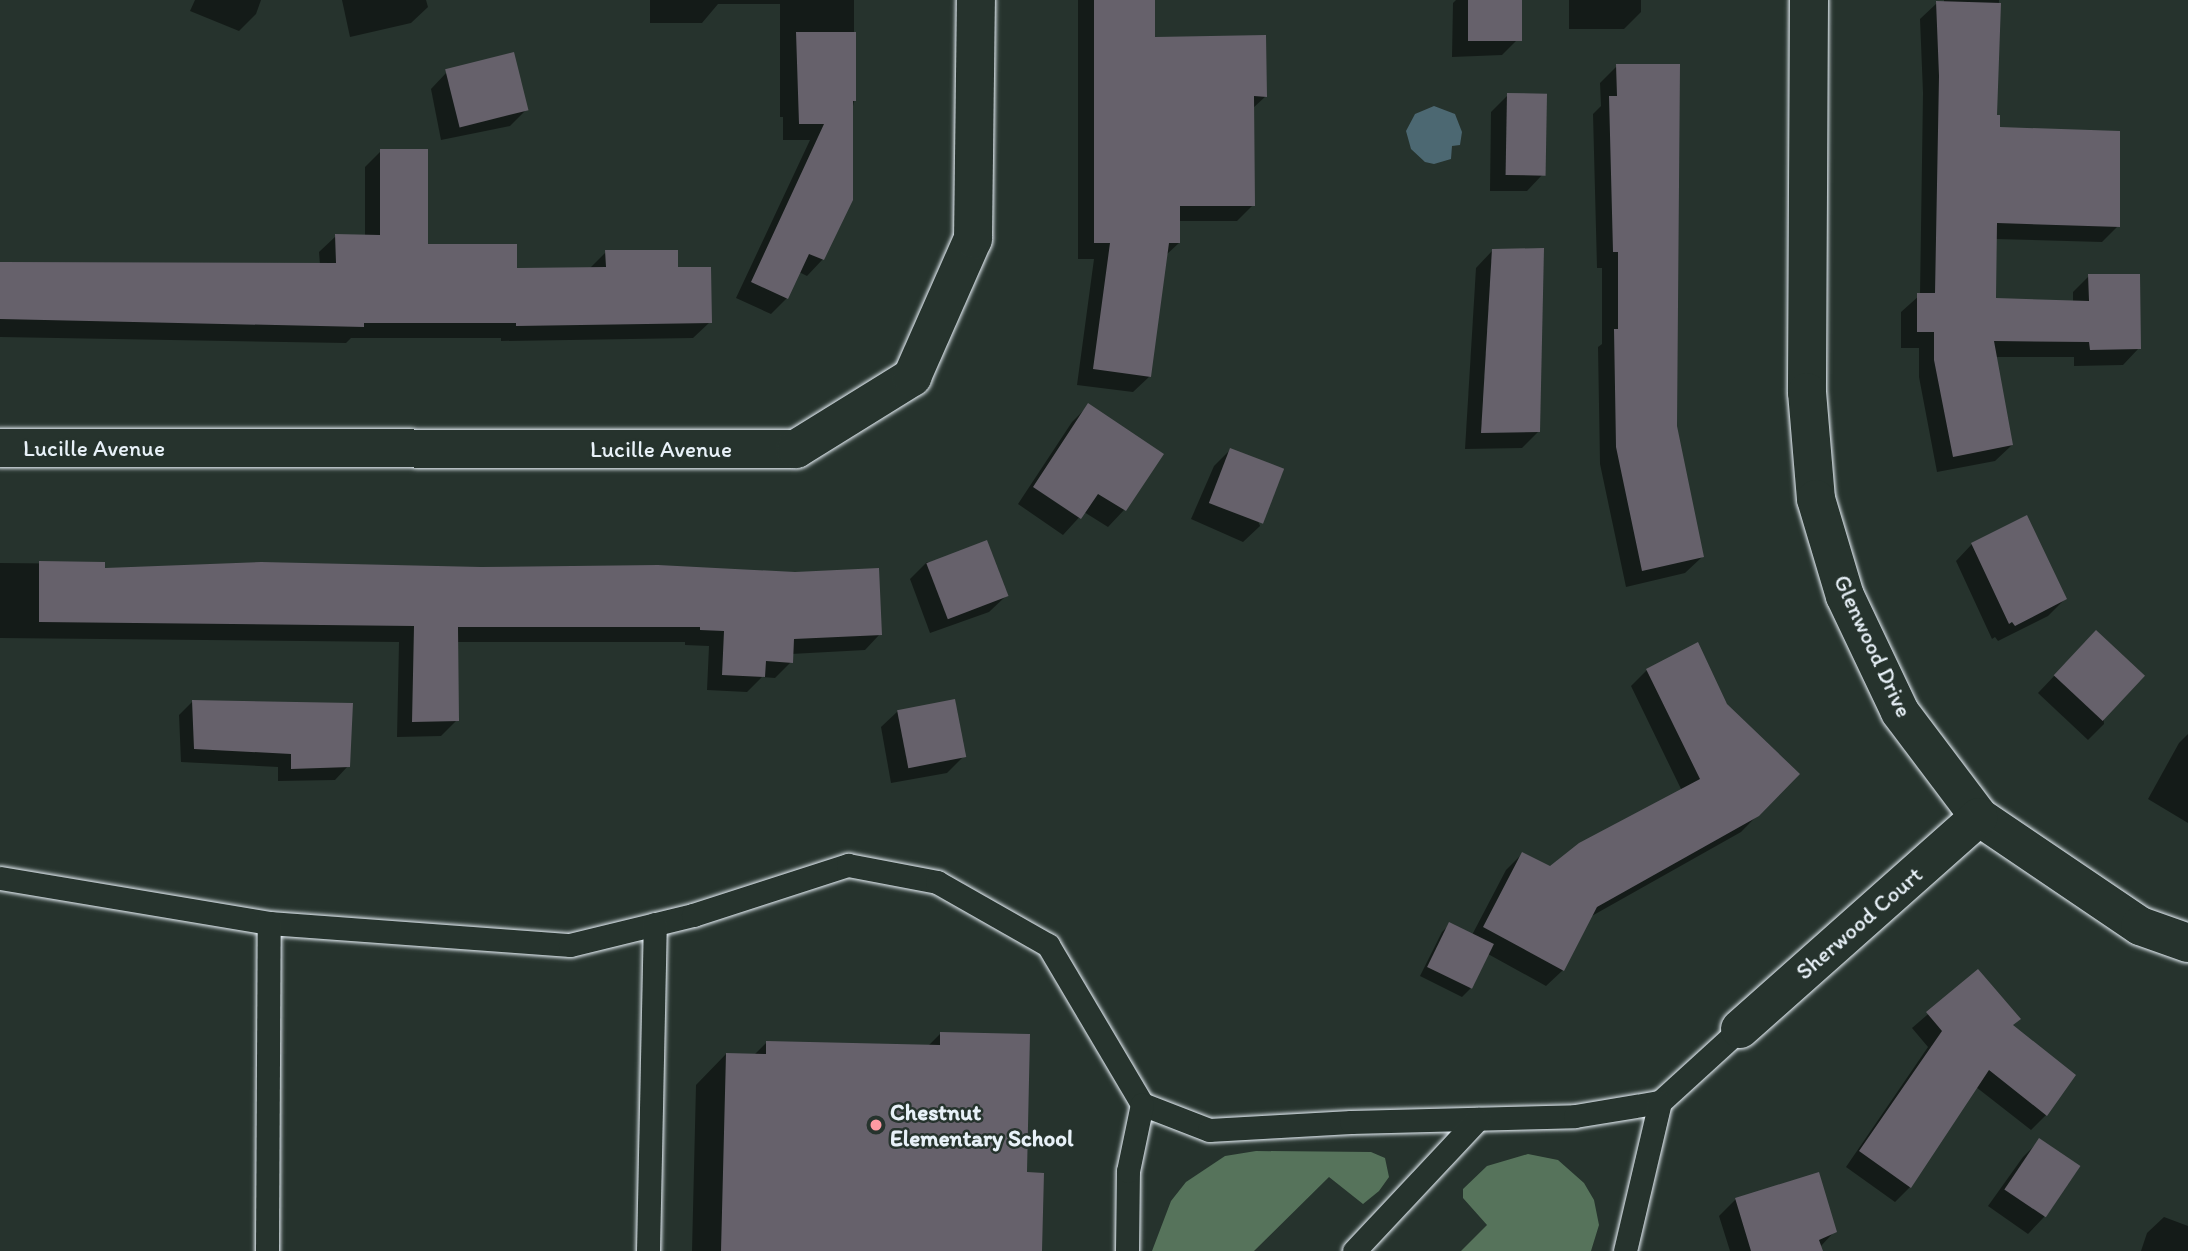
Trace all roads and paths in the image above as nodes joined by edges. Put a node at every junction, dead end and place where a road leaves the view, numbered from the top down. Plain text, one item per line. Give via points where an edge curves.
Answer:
1 (975, 0) edge
2 (1809, 0) edge
3 (0, 448) edge
4 (1979, 817) junction
5 (0, 878) edge
6 (269, 923) junction
7 (656, 924) junction
8 (2188, 943) edge
9 (1740, 1028) joint
10 (1660, 1102) junction
11 (1142, 1104) junction
12 (1478, 1119) junction
13 (267, 1251) edge
14 (648, 1251) edge
15 (1127, 1251) edge
16 (1354, 1251) edge
17 (1625, 1251) edge

1 - 3 street, Lucille Avenue via 974,239 912,377 796,449
2 - 4 street, Glenwood Drive via 1807,392 1816,499 1845,596 1900,712
4 - 8 street, Glenwood Drive via 2140,926
4 - 9 street, Sherwood Court
5 - 6 lane
6 - 7 lane via 570,945
6 - 13 lane
7 - 11 lane via 848,865 937,883 1048,945
7 - 14 lane
9 - 10 lane
10 - 12 lane via 1575,1116
10 - 17 lane
11 - 12 lane via 1209,1130
11 - 15 lane via 1128,1171
12 - 16 lane

